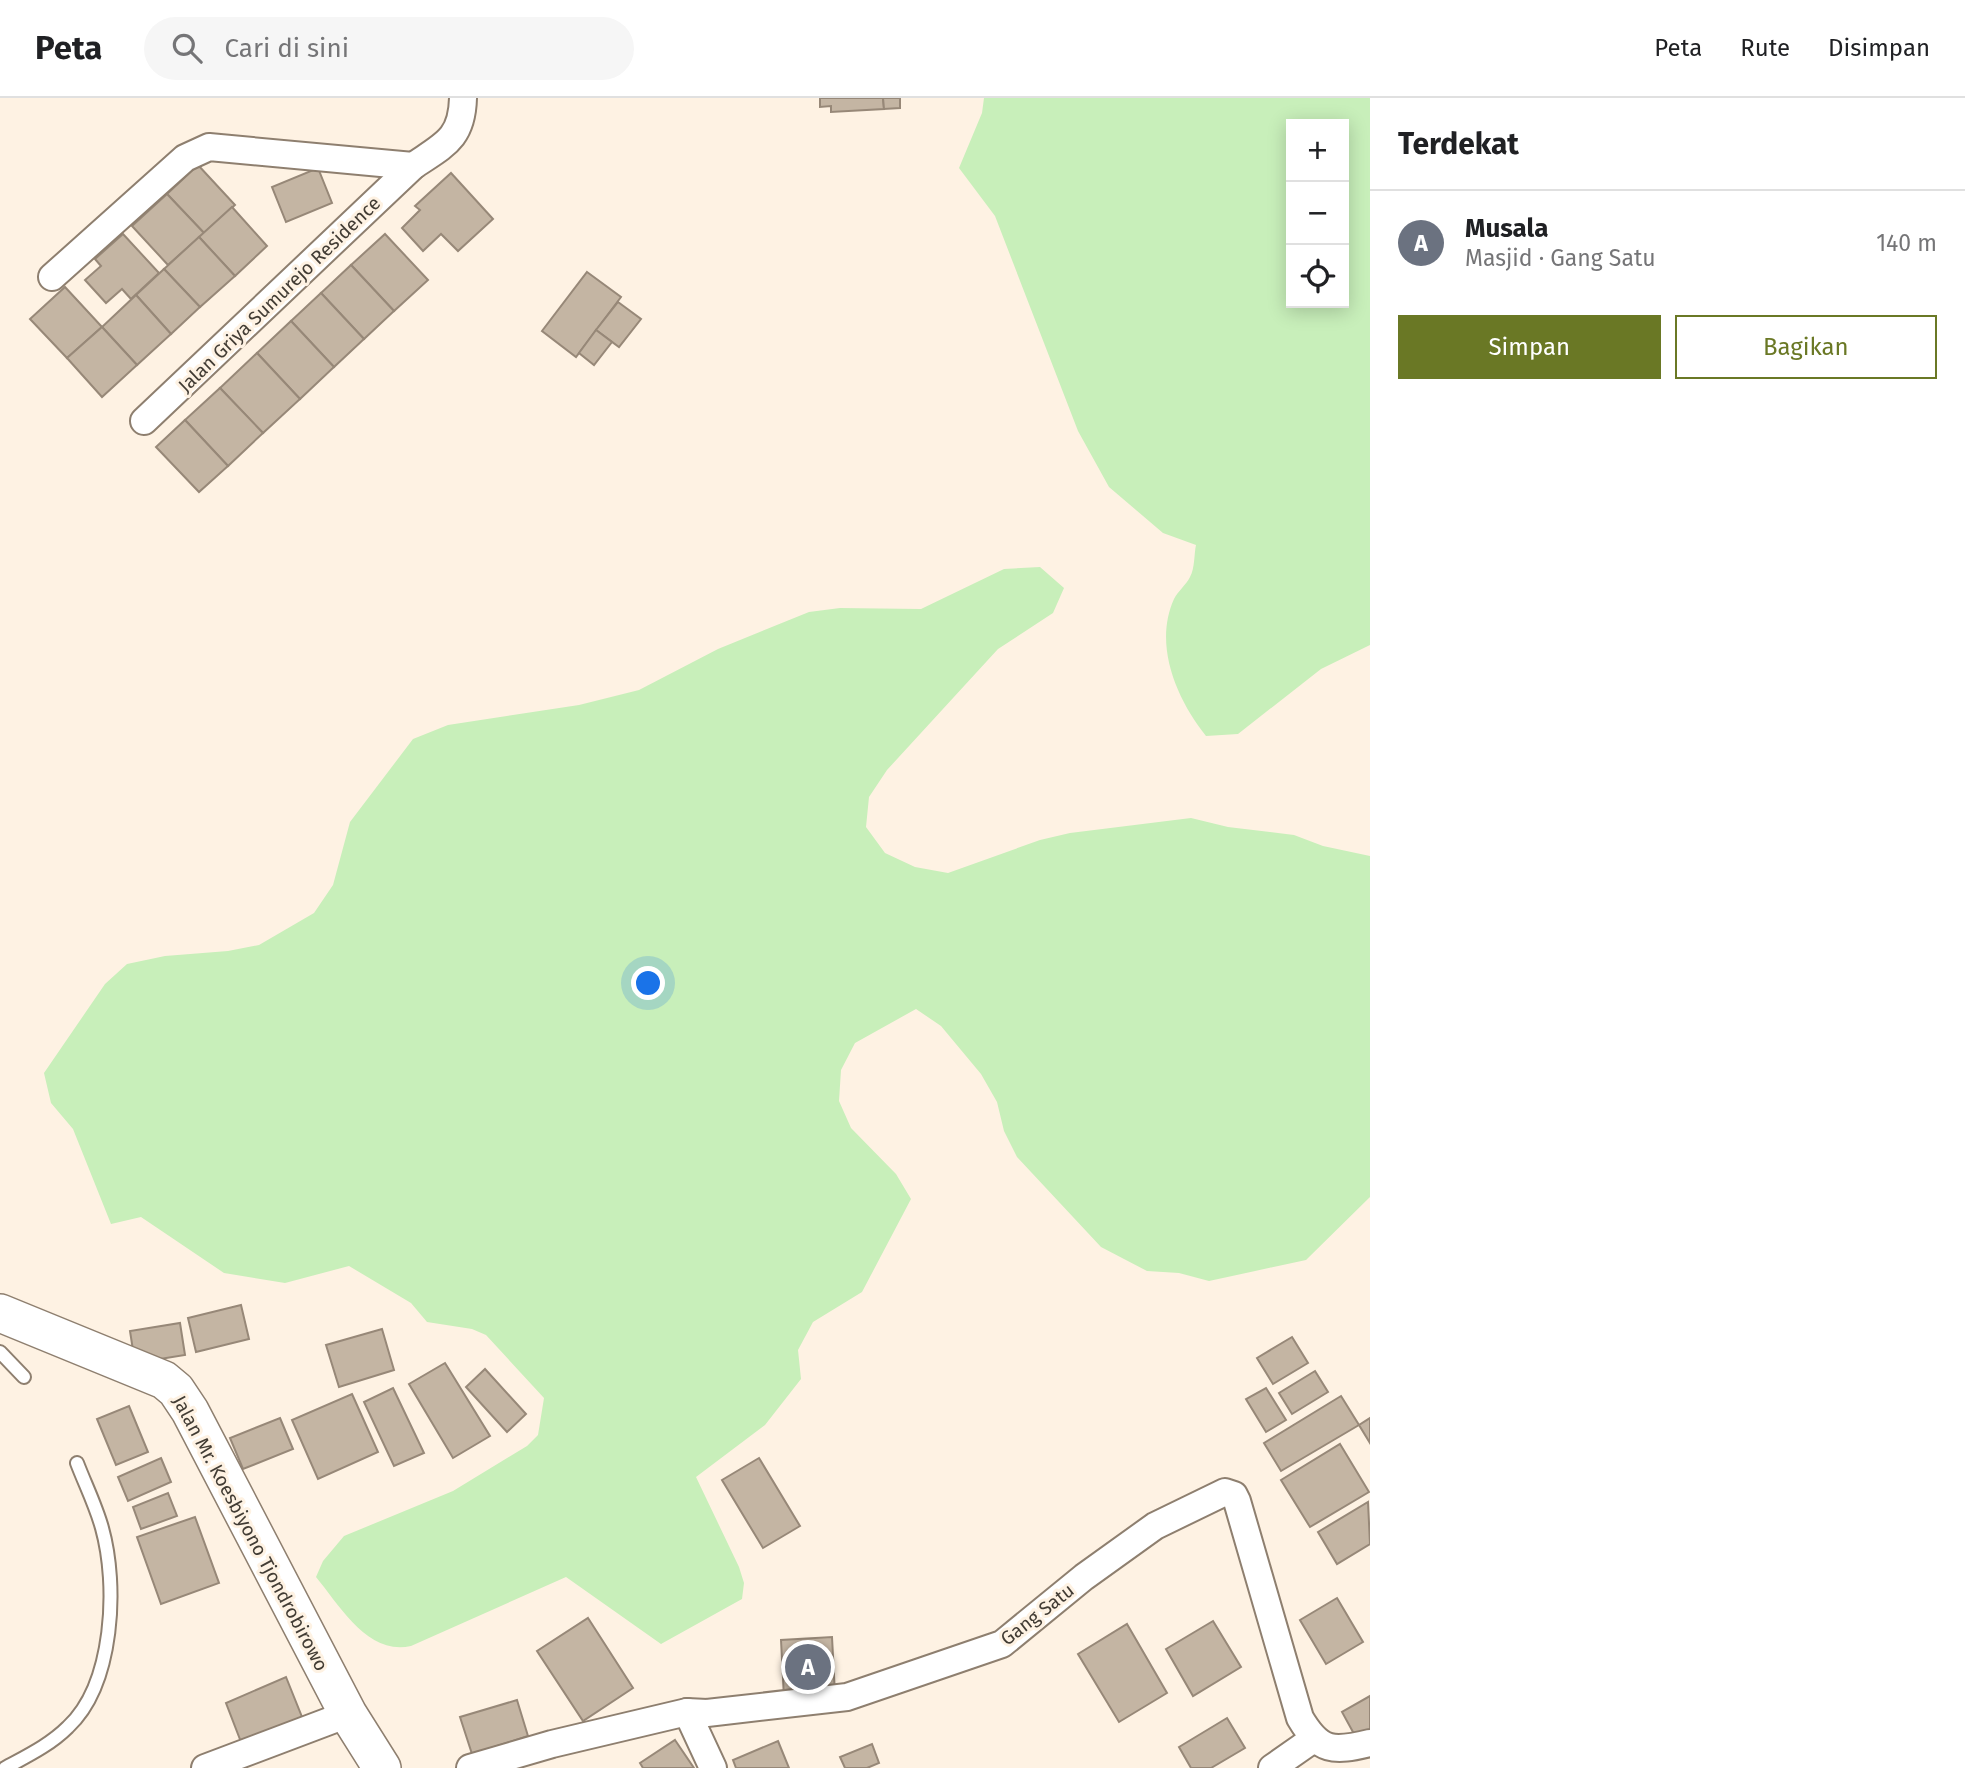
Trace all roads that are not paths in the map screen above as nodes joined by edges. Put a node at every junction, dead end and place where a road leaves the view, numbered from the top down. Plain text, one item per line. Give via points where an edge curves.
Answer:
1 (463, 98) edge
2 (413, 166) junction
3 (51, 276) dead end
4 (144, 421) dead end
5 (0, 1313) edge
6 (0, 1352) edge
7 (24, 1377) dead end
8 (76, 1463) dead end
9 (687, 1712) junction
10 (348, 1714) junction
11 (1312, 1740) junction
12 (1370, 1743) edge
13 (5, 1768) edge
14 (205, 1768) edge
15 (382, 1768) edge
16 (470, 1768) edge
17 (713, 1768) edge
18 (1272, 1768) edge

1 - 2 street, Jalan Griya Sumurejo Residence via 462,121 453,135
2 - 3 street via 209,147 185,158
2 - 4 street, Jalan Griya Sumurejo Residence
5 - 10 main road, Jalan Mr. Koesbiyono Tjondrobirowo via 132,1365 176,1390
6 - 7 lane
8 - 13 lane via 102,1529 110,1589 100,1673 70,1726
9 - 11 street, Gang Satu via 848,1697 1002,1644 1155,1526 1225,1492 1237,1501 1300,1718
9 - 16 street, Gang Satu
9 - 17 street
10 - 14 street
10 - 15 main road, Jalan Mr. Koesbiyono Tjondrobirowo
11 - 12 street via 1333,1749
11 - 18 street

